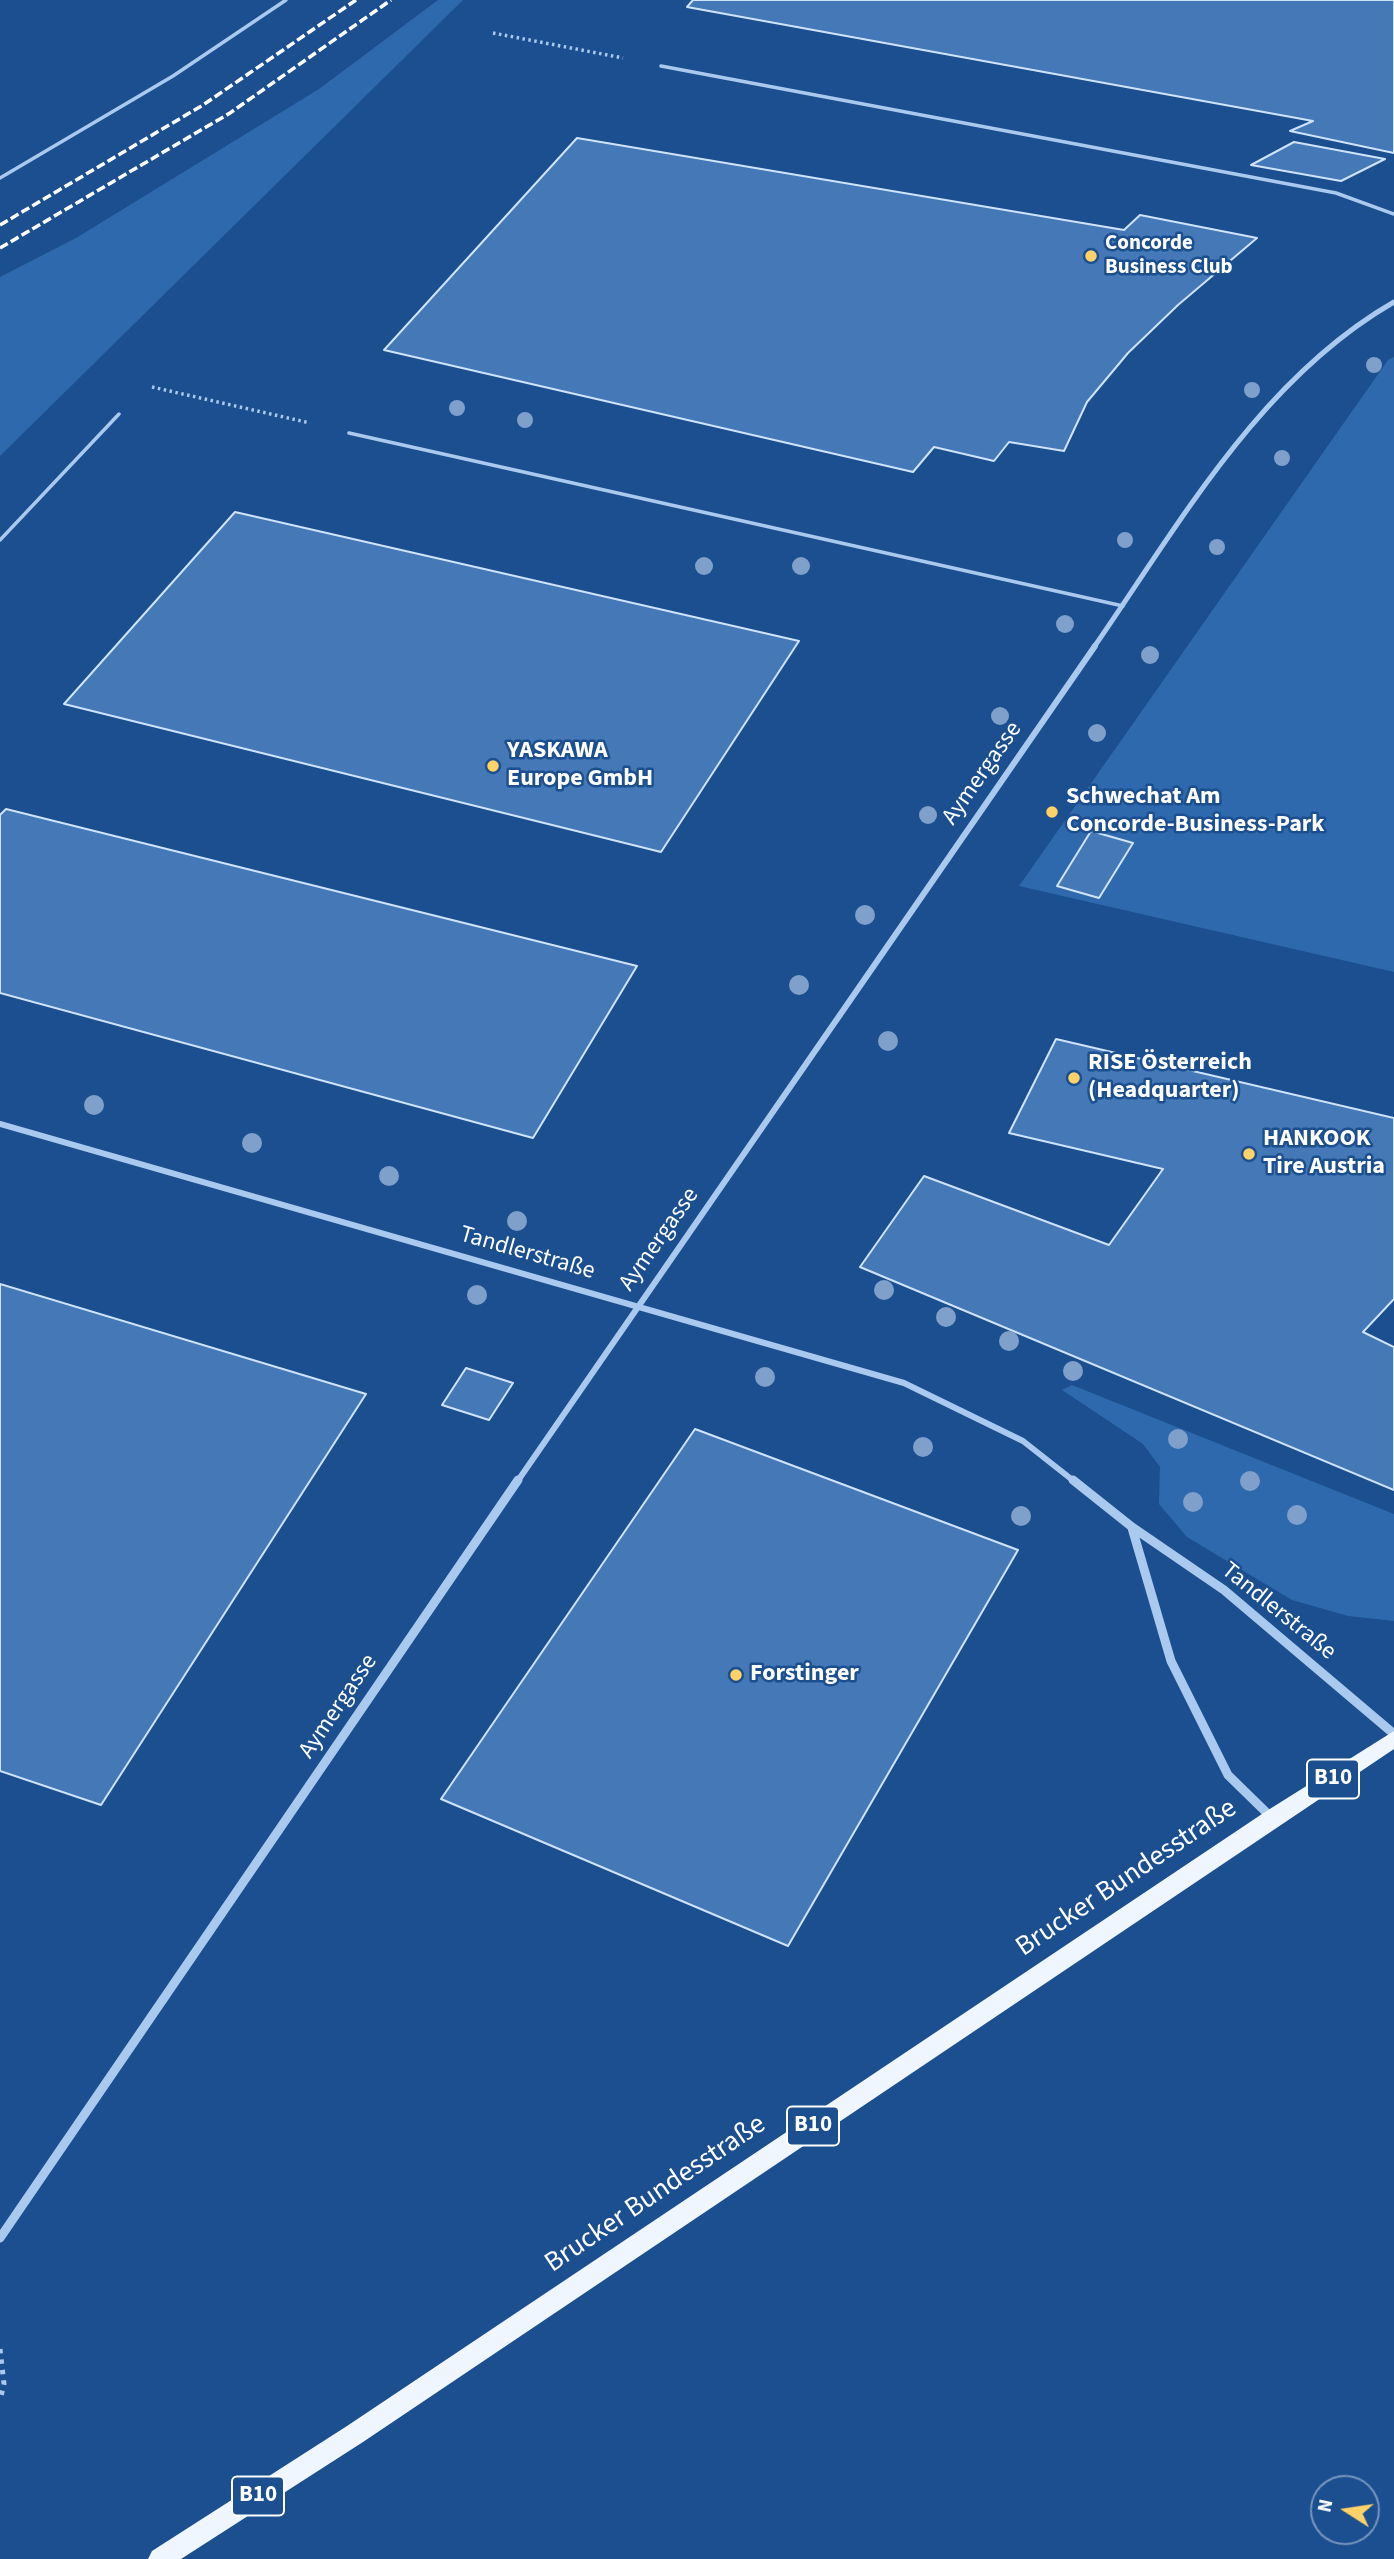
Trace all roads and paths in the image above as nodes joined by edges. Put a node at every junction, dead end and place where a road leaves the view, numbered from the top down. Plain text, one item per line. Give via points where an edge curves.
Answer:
1 (286, 0) edge
2 (493, 33) dead end
3 (662, 66) joint
4 (0, 178) edge
5 (1394, 214) edge
6 (1394, 302) edge
7 (147, 386) dead end
8 (119, 414) dead end
9 (349, 432) joint
10 (0, 540) edge
11 (1123, 606) junction
12 (0, 1125) edge
13 (637, 1306) junction
14 (1132, 1527) junction
15 (1394, 1734) edge
16 (1394, 1740) edge
17 (1272, 1818) junction
18 (0, 2238) edge
19 (0, 2349) edge
20 (0, 2400) edge
21 (160, 2559) edge

1 - 4 lane via 173,76
2 - 3 path
3 - 5 lane via 1336,193
6 - 11 street, Aymergasse via 1360,319 1282,388 1219,467
7 - 9 path
8 - 10 lane
9 - 11 lane
11 - 13 street, Aymergasse
12 - 13 street, Tandlerstraße
13 - 14 street, Tandlerstraße via 904,1383 1023,1441
13 - 18 street, Aymergasse
14 - 15 street, Tandlerstraße via 1224,1590
14 - 17 street via 1171,1661 1228,1775
16 - 17 main road, Brucker Bundesstraße / B10
17 - 21 main road, Brucker Bundesstraße / B10 via 367,2426
19 - 20 path via 4,2384

